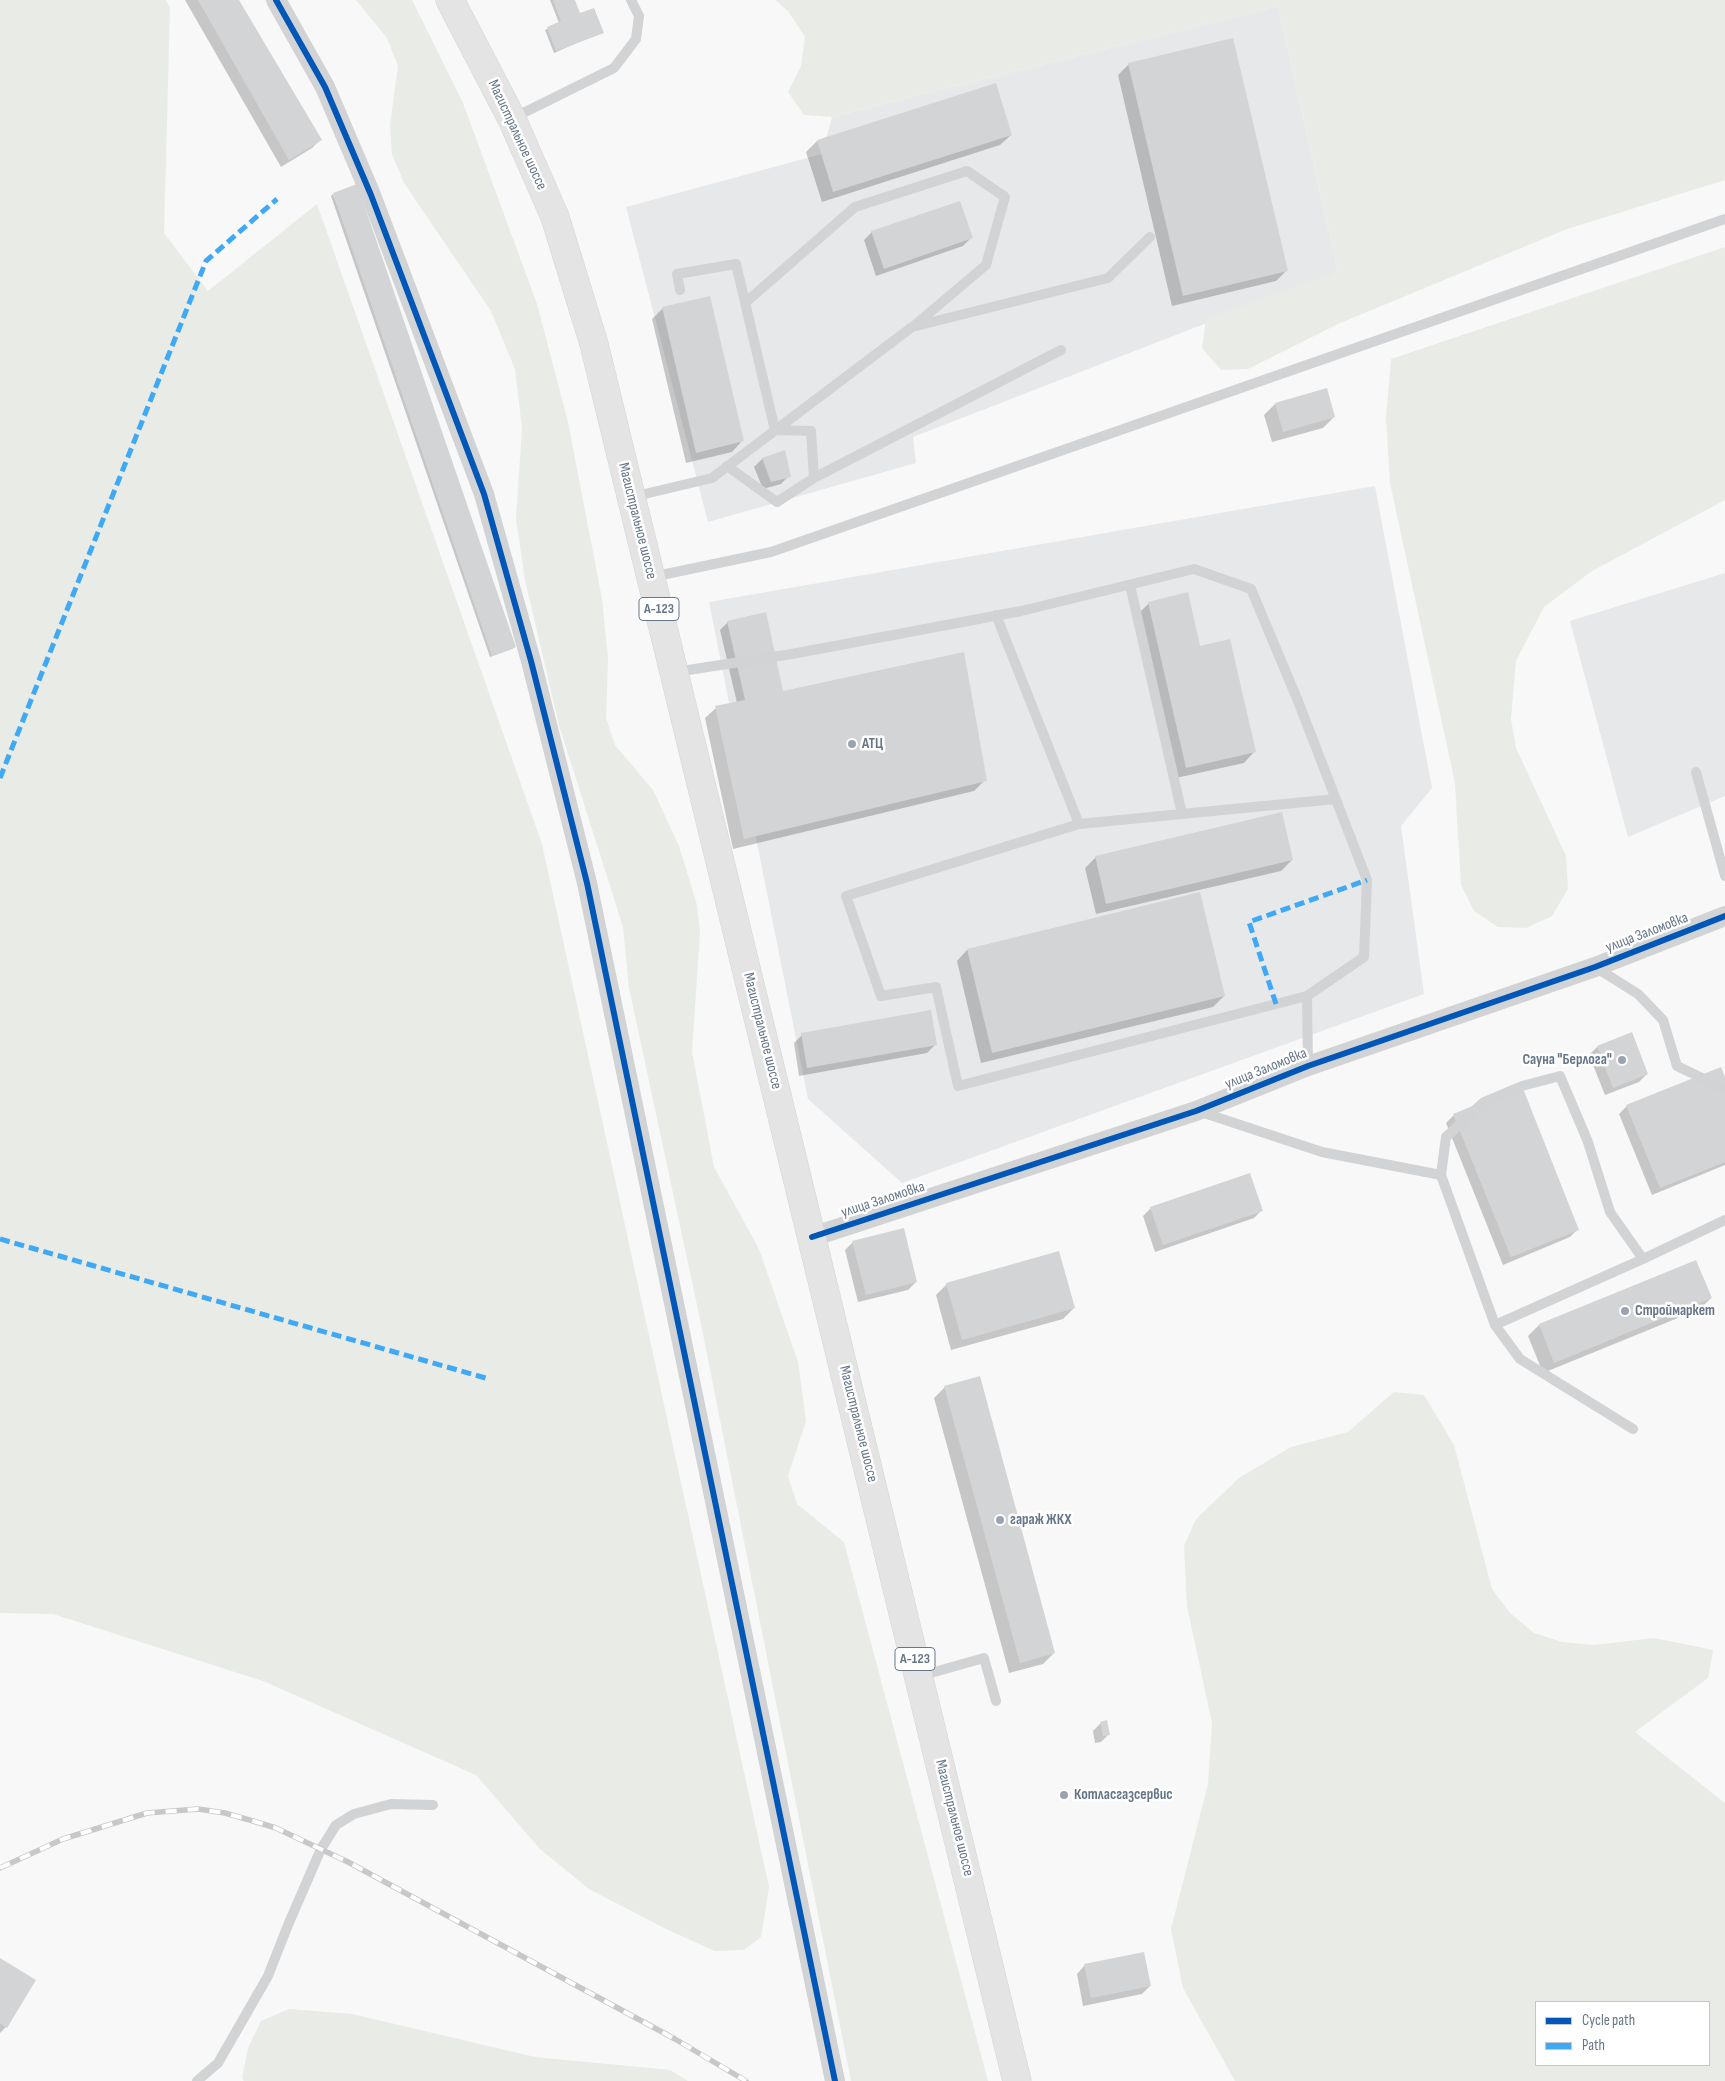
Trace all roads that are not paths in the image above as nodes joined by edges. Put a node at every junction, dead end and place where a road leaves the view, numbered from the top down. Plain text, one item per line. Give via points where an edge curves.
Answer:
1 (276, 0) edge
2 (450, 0) edge
3 (631, 0) edge
4 (512, 119) junction
5 (1725, 219) edge
6 (1150, 237) dead end
7 (680, 290) dead end
8 (745, 303) junction
9 (912, 327) junction
10 (1060, 350) dead end
11 (775, 430) junction
12 (727, 466) junction
13 (814, 478) junction
14 (631, 497) junction
15 (651, 578) junction
16 (1130, 585) junction
17 (996, 616) junction
18 (675, 672) junction
19 (1696, 772) dead end
20 (1336, 799) junction
21 (1182, 814) junction
22 (1079, 824) junction
23 (1725, 876) edge
24 (1725, 916) edge
25 (1596, 967) junction
26 (1307, 996) junction
27 (1308, 1066) junction
28 (1725, 1088) edge
29 (1196, 1111) junction
30 (1441, 1175) junction
31 (1725, 1220) edge
32 (812, 1237) junction
33 (1643, 1259) junction
34 (1495, 1324) junction
35 (1633, 1430) dead end
36 (919, 1676) junction
37 (996, 1701) dead end
38 (433, 1805) dead end
39 (197, 2081) edge
40 (835, 2081) edge
41 (1018, 2081) edge

1 - 40 street via 325,87 381,222 484,494 531,661 589,893
2 - 4 main road, Магистральное шоссе / А-123
3 - 4 lane via 639,16 636,39 614,68
4 - 14 main road, Магистральное шоссе / А-123 via 558,226 594,344
5 - 15 lane via 771,552
6 - 9 lane via 1108,278
7 - 8 lane via 677,274 736,264
8 - 9 lane via 855,207 967,171 1004,197 986,265
8 - 11 lane
9 - 11 lane
10 - 13 lane
11 - 12 lane
11 - 13 lane via 811,431
12 - 13 lane via 777,502
12 - 14 lane via 712,478
14 - 15 main road, Магистральное шоссе / А-123
15 - 18 main road, Магистральное шоссе / А-123
16 - 17 lane
16 - 20 lane via 1194,569 1251,589
16 - 21 lane
17 - 18 lane
17 - 22 lane
18 - 32 main road, Магистральное шоссе / А-123
19 - 23 lane
20 - 21 lane
20 - 26 lane via 1367,880 1364,957
21 - 22 lane
22 - 26 lane via 846,896 881,996 936,987 958,1086
24 - 25 street, улица Заломовка
25 - 27 street, улица Заломовка
25 - 28 lane via 1638,994 1663,1020 1677,1066
26 - 27 lane
27 - 29 street, улица Заломовка
29 - 30 lane via 1322,1152
29 - 32 street, улица Заломовка
30 - 33 lane via 1446,1137 1484,1102 1522,1086 1560,1076 1588,1142 1610,1212
30 - 34 lane
31 - 33 lane
32 - 36 main road, Магистральное шоссе / А-123
33 - 34 lane
34 - 35 lane via 1520,1359
36 - 37 lane via 984,1658
36 - 41 main road, Магистральное шоссе / А-123
38 - 39 lane via 391,1804 354,1814 336,1825 321,1849 268,1976 218,2063

